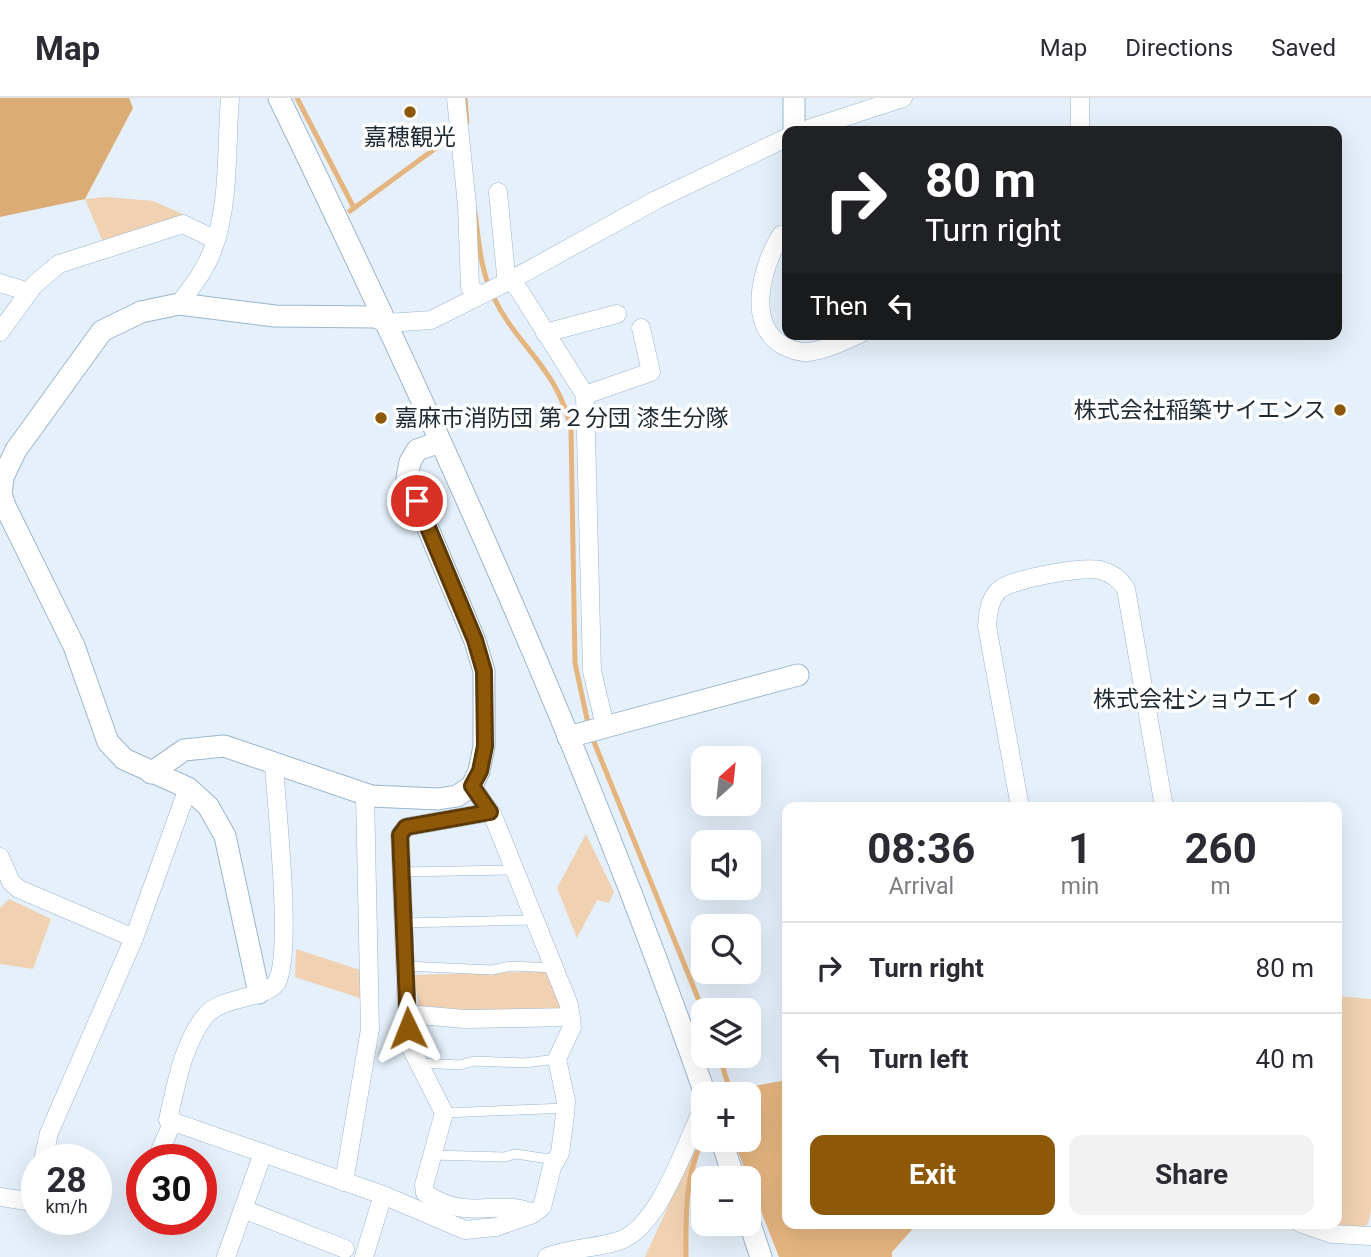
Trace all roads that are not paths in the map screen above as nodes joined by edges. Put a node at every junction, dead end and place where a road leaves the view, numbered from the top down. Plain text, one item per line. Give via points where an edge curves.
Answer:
1 (230, 98) edge
2 (279, 98) edge
3 (456, 98) edge
4 (794, 98) edge
5 (903, 98) edge
6 (1080, 98) edge
7 (794, 126) edge
8 (817, 126) edge
9 (1080, 126) edge
10 (782, 140) edge
11 (498, 192) dead end
12 (780, 235) dead end
13 (216, 240) junction
14 (511, 280) junction
15 (0, 283) edge
16 (29, 292) junction
17 (479, 295) junction
18 (179, 304) junction
19 (617, 314) dead end
20 (388, 323) junction
21 (641, 328) dead end
22 (0, 332) edge
23 (545, 333) junction
24 (843, 340) edge
25 (585, 395) junction
26 (440, 442) junction
27 (1, 476) edge
28 (799, 675) dead end
29 (604, 726) junction
30 (568, 737) junction
31 (274, 763) junction
32 (151, 773) junction
33 (472, 786) junction
34 (188, 788) junction
35 (365, 794) junction
36 (1019, 802) edge
37 (1163, 802) edge
38 (490, 812) junction
39 (0, 857) edge
40 (514, 870) junction
41 (401, 872) junction
42 (535, 920) junction
43 (403, 923) junction
44 (134, 938) junction
45 (405, 966) junction
46 (555, 968) junction
47 (259, 993) junction
48 (407, 1014) junction
49 (571, 1017) junction
50 (557, 1059) junction
51 (419, 1063) junction
52 (701, 1082) edge
53 (566, 1108) junction
54 (444, 1113) junction
55 (173, 1121) junction
56 (691, 1133) edge
57 (47, 1144) edge
58 (163, 1144) edge
59 (263, 1153) junction
60 (432, 1155) junction
61 (556, 1160) junction
62 (344, 1182) junction
63 (383, 1195) junction
64 (0, 1197) edge
65 (21, 1200) edge
66 (243, 1209) junction
67 (534, 1214) junction
68 (1317, 1229) edge
69 (754, 1236) edge
70 (1371, 1236) edge
71 (345, 1249) dead end
72 (623, 1249) edge
73 (226, 1257) edge
74 (364, 1257) edge
75 (547, 1257) edge
76 (761, 1257) edge

1 - 13 street via 222,216
2 - 20 street
3 - 17 street via 470,287
4 - 7 street
5 - 8 street
6 - 9 street
10 - 14 street via 656,200
11 - 14 street via 506,275
12 - 24 street via 762,281 760,305 768,331 792,350 808,352
13 - 16 street via 183,224 59,264
13 - 18 street via 200,276
14 - 17 street
14 - 23 street
15 - 16 street
16 - 22 street
17 - 20 street via 431,320
18 - 20 street via 275,316 376,317
18 - 27 street via 141,312 102,331
19 - 23 street
20 - 26 street
21 - 25 street via 651,373
23 - 25 street
25 - 29 street via 592,671
26 - 30 street
26 - 33 street via 416,450 407,478 484,671 485,746
27 - 32 street via 5,506 74,646 108,742 124,760
28 - 29 street
29 - 30 street
30 - 52 street
31 - 32 street via 224,746 200,746 184,750
31 - 35 street
31 - 47 street via 282,963 277,982
32 - 34 street
33 - 35 street via 457,796 438,799
33 - 38 street
34 - 44 street
34 - 47 street via 208,806 225,836
35 - 62 street via 370,1028
36 - 37 street via 988,612 993,597 1012,582 1089,569 1111,575 1126,589
38 - 40 street
38 - 41 street via 406,827 400,835
39 - 44 street via 10,882 19,888
40 - 41 lane
40 - 42 street
41 - 43 street
42 - 43 lane
42 - 46 street
43 - 45 street
44 - 57 street
45 - 46 lane
45 - 48 street
46 - 49 street
47 - 55 street via 241,996 207,1013 188,1046 167,1120
48 - 49 street via 465,1019
48 - 51 street via 408,1042
49 - 50 street via 572,1027
50 - 51 lane
50 - 53 street
51 - 54 street
53 - 54 lane
53 - 61 street
54 - 60 street
55 - 58 street
55 - 59 street
56 - 72 street via 651,1216
59 - 62 street
59 - 66 street
60 - 61 lane via 516,1154
60 - 67 street via 424,1185 425,1193 436,1201 471,1210
61 - 67 street via 542,1207
62 - 63 street
63 - 67 street via 465,1230 496,1227
63 - 74 street
64 - 65 street
66 - 71 street
66 - 73 street
68 - 70 street
69 - 76 street
72 - 75 street

